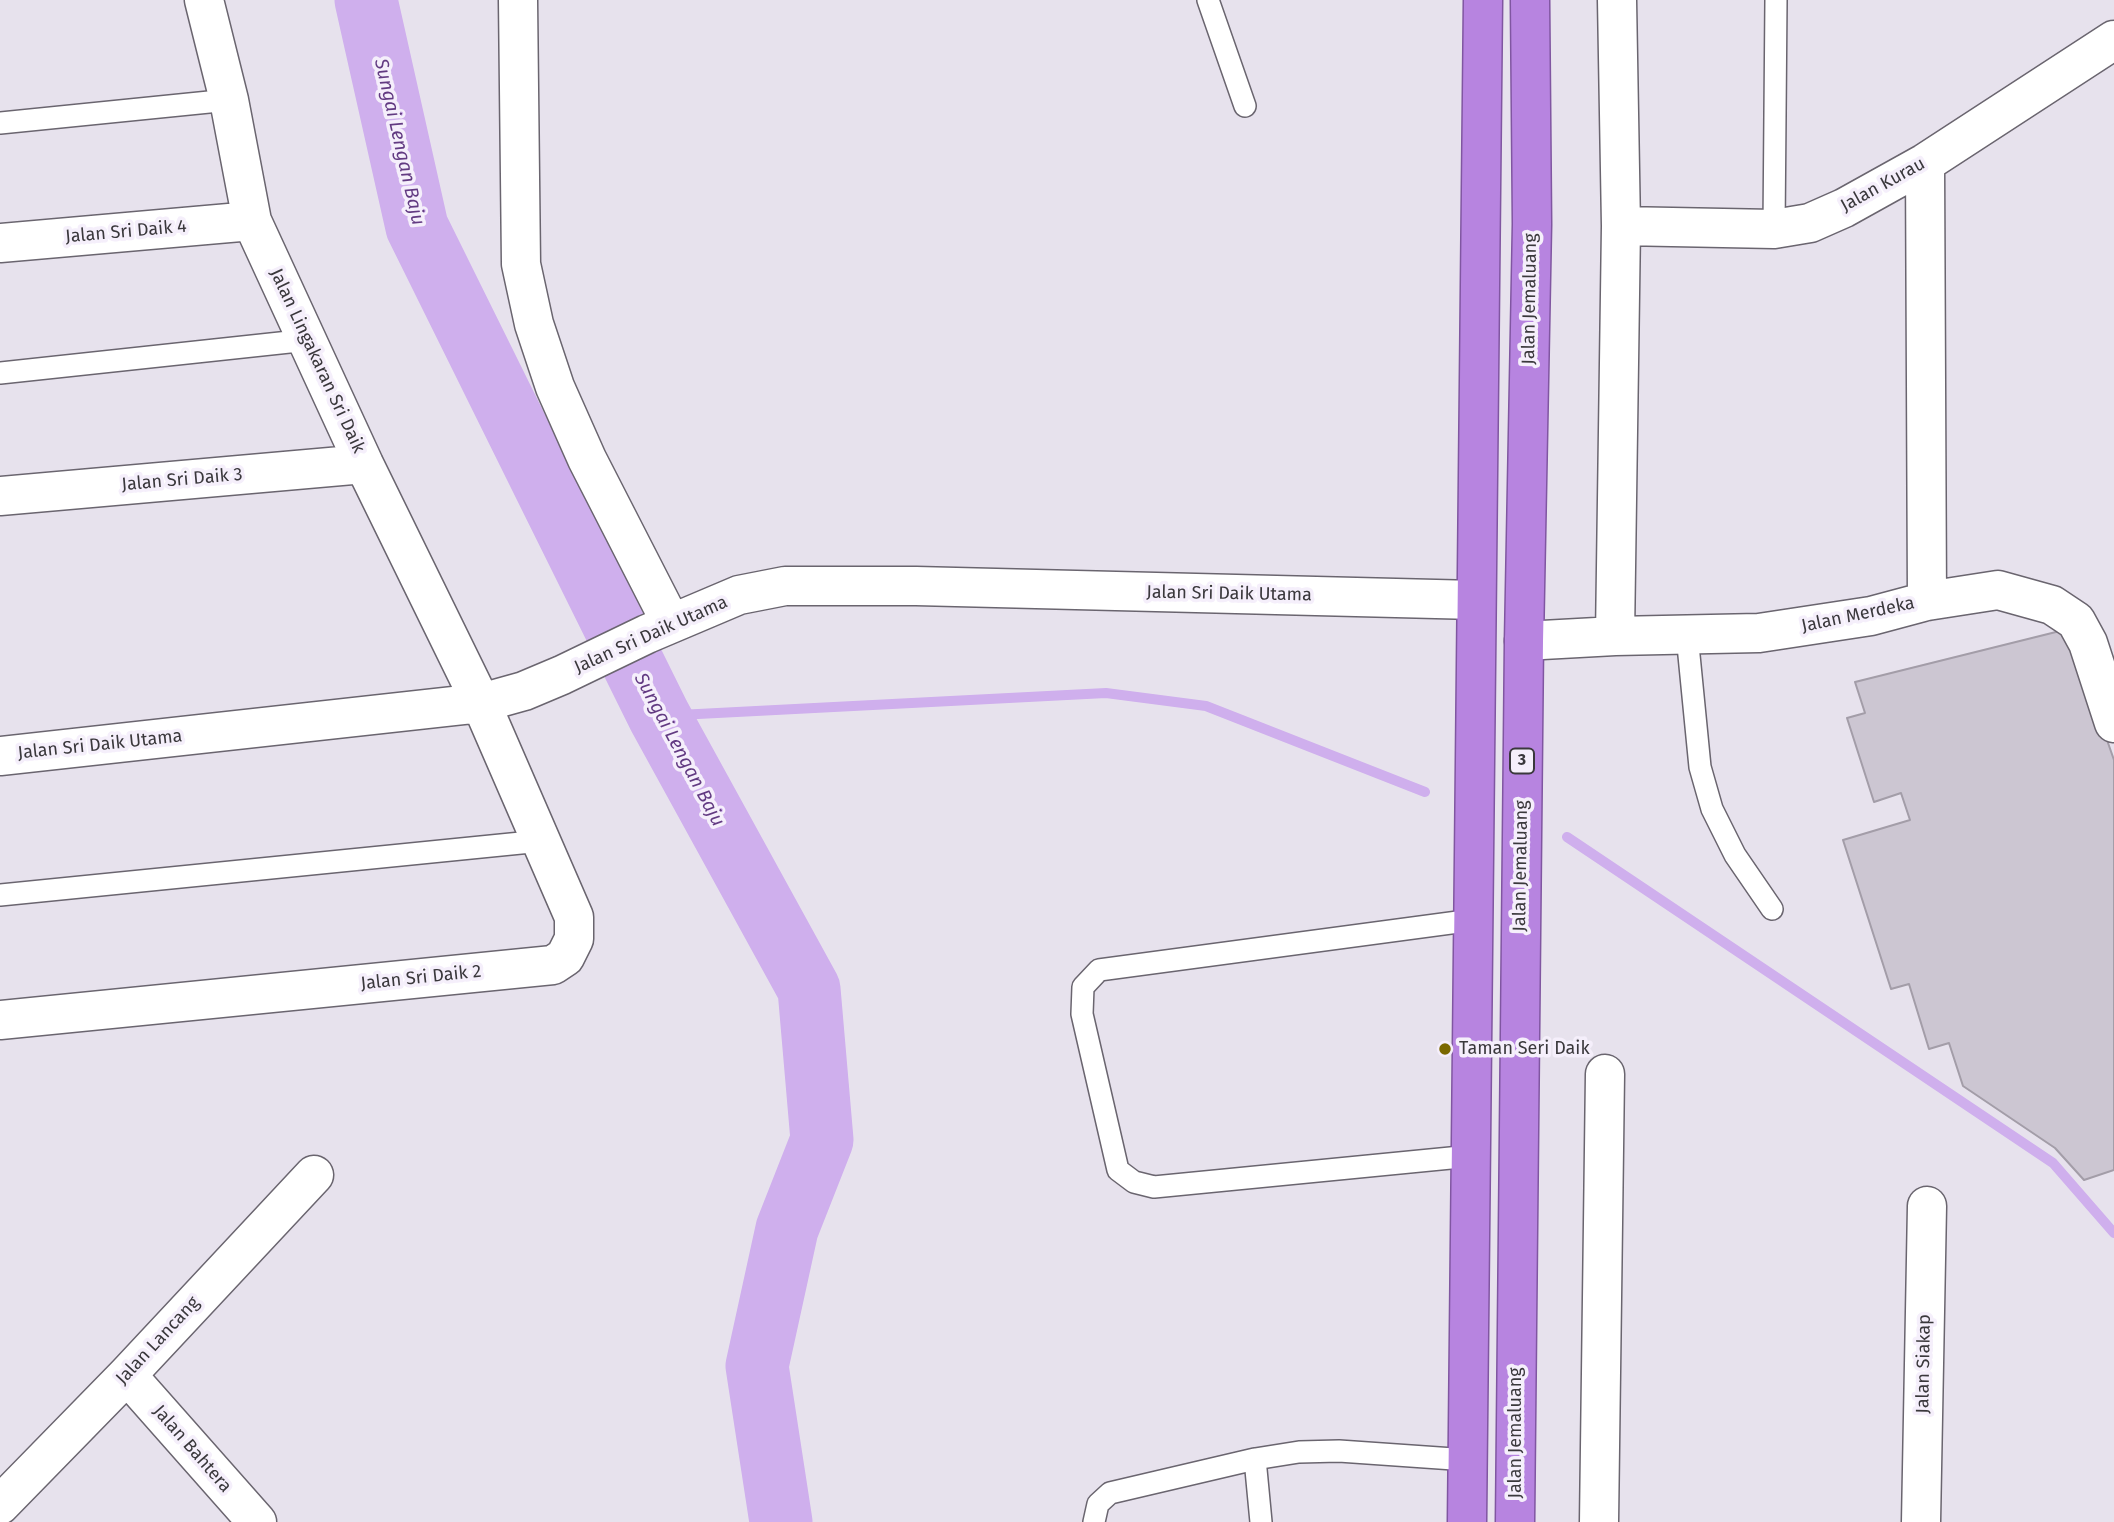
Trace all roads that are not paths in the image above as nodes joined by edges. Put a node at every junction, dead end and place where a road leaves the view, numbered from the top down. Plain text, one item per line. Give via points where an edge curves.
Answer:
1 (204, 0) edge
2 (517, 0) edge
3 (1208, 0) edge
4 (1483, 0) edge
5 (1530, 0) edge
6 (1617, 0) edge
7 (1776, 0) edge
8 (2114, 40) edge
9 (229, 100) junction
10 (1245, 106) dead end
11 (0, 123) edge
12 (1925, 163) junction
13 (252, 221) junction
14 (1621, 226) junction
15 (1774, 229) junction
16 (0, 243) edge
17 (308, 340) junction
18 (0, 373) edge
19 (364, 464) junction
20 (0, 496) edge
21 (1476, 600) junction
22 (1927, 601) junction
23 (659, 629) junction
24 (1687, 635) junction
25 (1615, 636) junction
26 (1524, 641) junction
27 (481, 703) junction
28 (2114, 723) edge
29 (0, 756) edge
30 (541, 841) junction
31 (0, 895) edge
32 (1772, 909) dead end
33 (1473, 920) junction
34 (0, 1020) edge
35 (1605, 1074) dead end
36 (1471, 1156) junction
37 (313, 1175) dead end
38 (1927, 1206) dead end
39 (127, 1375) junction
40 (1255, 1459) junction
41 (1468, 1460) junction
42 (1, 1503) edge
43 (257, 1522) edge
44 (1094, 1522) edge
45 (1261, 1522) edge
46 (1467, 1522) edge
47 (1516, 1522) edge
48 (1600, 1522) edge
49 (1921, 1522) edge

1 - 9 street, Jalan Lingakaran Sri Daik
2 - 23 street via 522,264 534,324 555,387
3 - 10 lane
4 - 21 highway
5 - 26 highway, Jalan Jemaluang / 3 via 1532,224
6 - 14 street
7 - 15 lane
8 - 12 street, Jalan Kurau
9 - 11 lane
9 - 13 street, Jalan Lingakaran Sri Daik
12 - 15 street, Jalan Kurau via 1810,223
12 - 22 street
13 - 16 street, Jalan Sri Daik 4
13 - 17 street, Jalan Lingakaran Sri Daik
14 - 15 street, Jalan Kurau
14 - 25 street
17 - 18 lane
17 - 19 street, Jalan Lingakaran Sri Daik
19 - 20 street, Jalan Sri Daik 3
19 - 27 street, Jalan Lingakaran Sri Daik
21 - 23 street, Jalan Sri Daik Utama via 830,584 740,595
21 - 33 highway
22 - 24 street, Jalan Merdeka via 1871,616 1759,633
22 - 28 street, Jalan Merdeka via 1998,590 2052,605 2076,621 2088,643
23 - 27 street, Jalan Sri Daik Utama via 524,691
24 - 25 street, Jalan Merdeka
24 - 32 lane via 1700,767 1712,809 1735,855
25 - 26 street, Jalan Merdeka
26 - 47 highway, Jalan Jemaluang / 3
27 - 29 street, Jalan Sri Daik Utama
27 - 30 street, Jalan Sri Daik 2
30 - 31 lane
30 - 34 street, Jalan Sri Daik 2 via 575,917 574,939 565,957 553,965
33 - 36 highway
33 - 36 lane via 1099,970 1083,987 1082,1014 1118,1170 1133,1182 1154,1186
35 - 48 street
36 - 41 highway
37 - 39 street, Jalan Lancang
38 - 49 street, Jalan Siakap
39 - 42 street, Jalan Lancang
39 - 43 street, Jalan Bahtera
40 - 41 lane via 1339,1451
40 - 44 lane via 1110,1493 1098,1504
40 - 45 lane
41 - 46 highway

